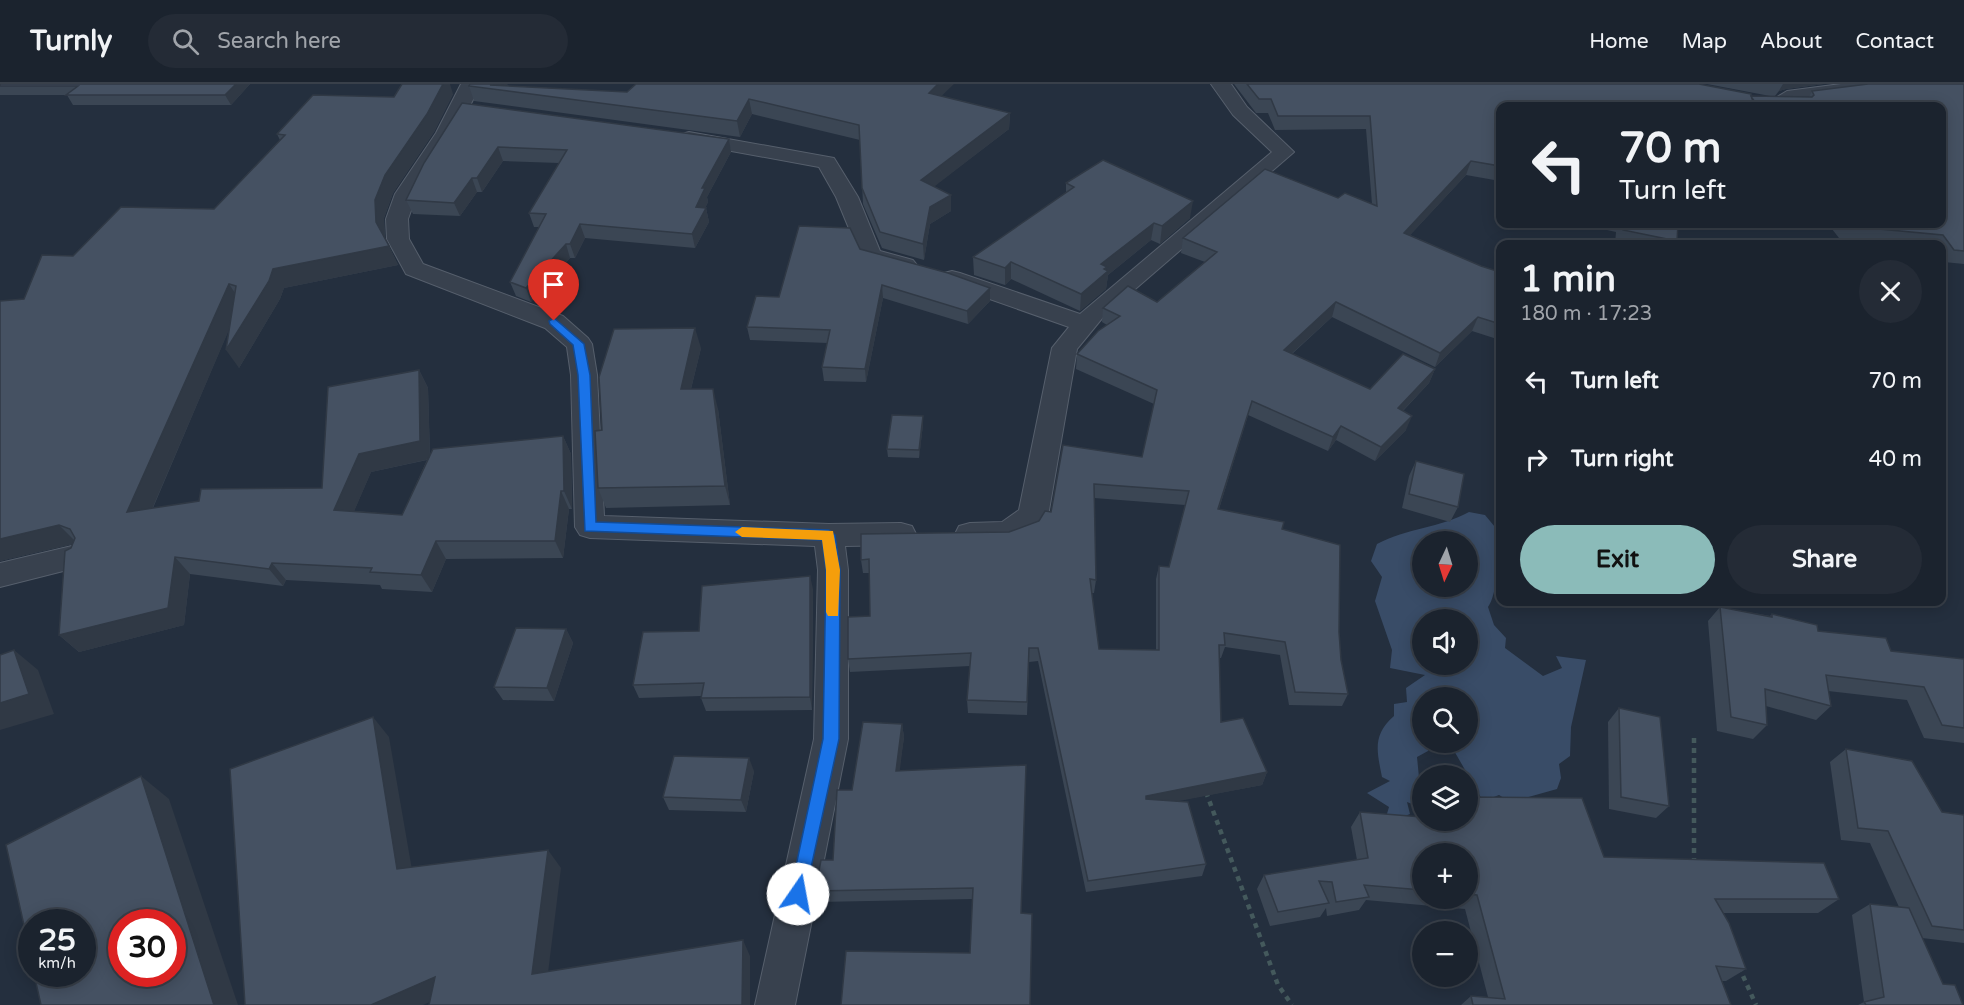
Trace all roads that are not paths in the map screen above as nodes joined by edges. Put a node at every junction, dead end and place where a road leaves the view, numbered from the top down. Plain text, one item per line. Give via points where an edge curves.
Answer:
1 (1221, 84) edge
2 (1885, 84) edge
3 (471, 101) edge
4 (1791, 102) edge
5 (668, 135) edge
6 (1085, 324) junction
7 (829, 535) junction
8 (76, 557) edge
9 (0, 575) edge
10 (775, 1005) edge

1 - 6 street via 1239,111 1284,152 1095,311
2 - 4 street via 1787,97
3 - 7 street via 406,194 397,219 398,239 414,269 554,321 579,344 584,375 590,527
5 - 6 street via 827,162 847,197 870,255
6 - 7 street via 1065,348 1033,516 1008,533
7 - 10 street via 833,570 831,739
8 - 9 street

